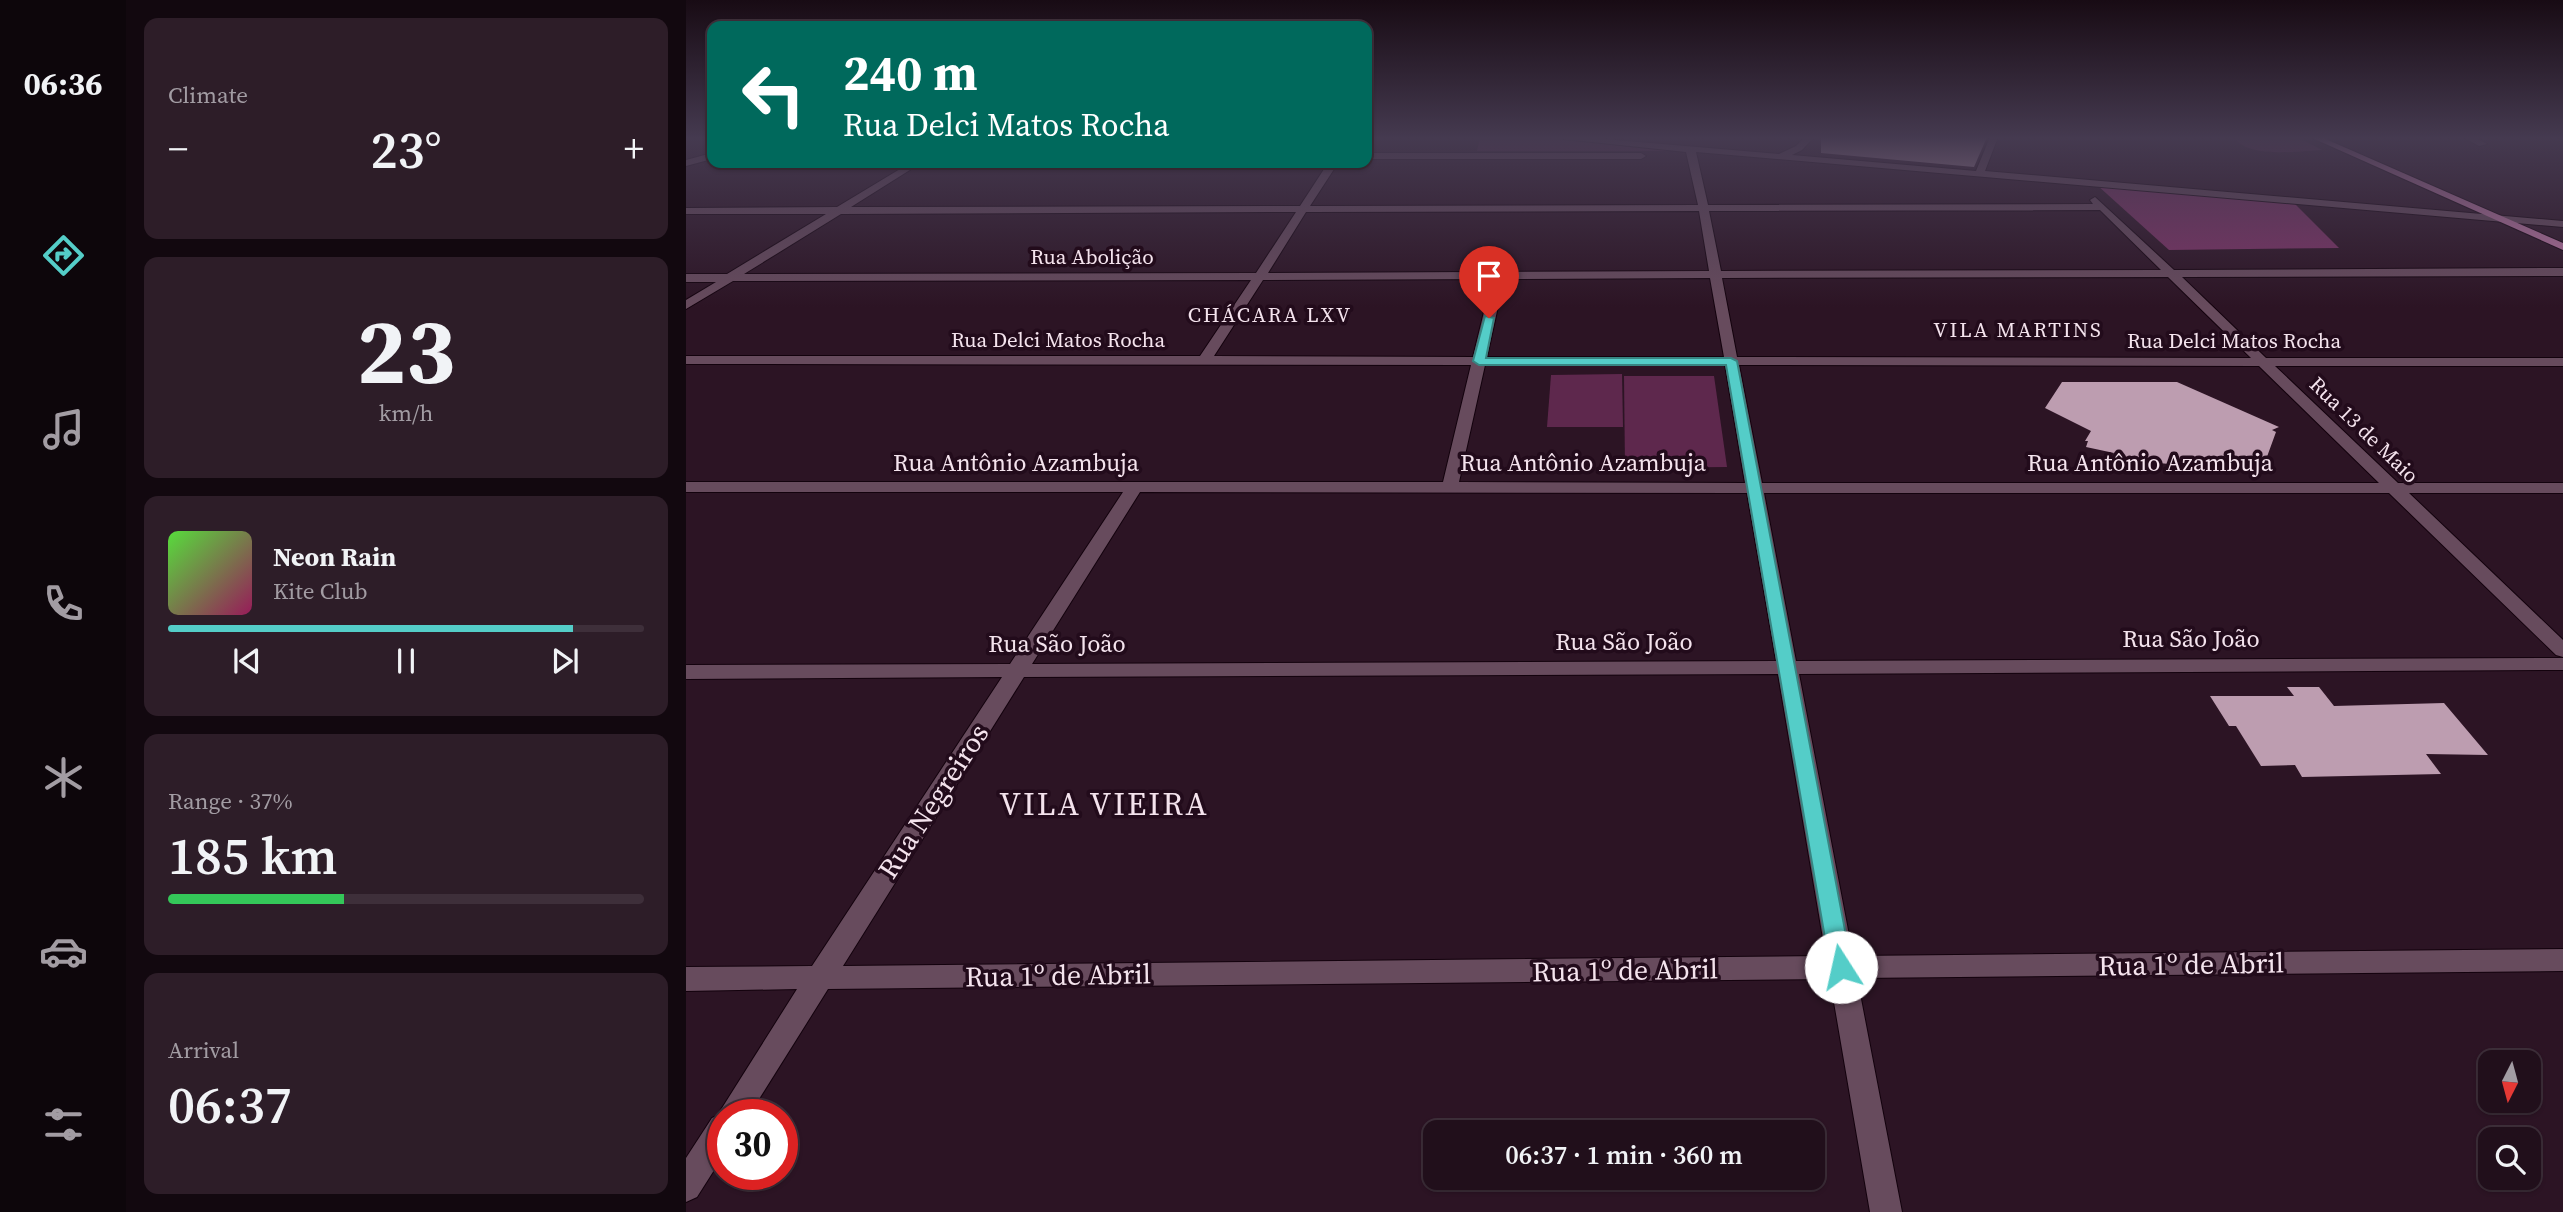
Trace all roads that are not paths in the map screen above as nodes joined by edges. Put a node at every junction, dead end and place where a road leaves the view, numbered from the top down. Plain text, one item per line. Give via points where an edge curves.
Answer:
1 (867, 194) edge
2 (1313, 194) edge
3 (1701, 194) edge
4 (2086, 194) edge
5 (2210, 194) edge
6 (2443, 194) edge
7 (2102, 207) junction
8 (1704, 208) junction
9 (1303, 209) junction
10 (686, 211) edge
11 (839, 211) junction
12 (2499, 218) junction
13 (2563, 224) edge
14 (2563, 247) edge
15 (2563, 272) edge
16 (2171, 273) junction
17 (1499, 275) junction
18 (1716, 275) junction
19 (1259, 276) junction
20 (686, 278) edge
21 (730, 278) junction
22 (686, 305) edge
23 (686, 360) edge
24 (1204, 361) junction
25 (1479, 361) junction
26 (1731, 361) junction
27 (2263, 362) junction
28 (2563, 362) edge
29 (686, 487) edge
30 (1135, 487) junction
31 (1450, 487) junction
32 (1754, 488) junction
33 (2394, 488) junction
34 (2563, 488) edge
35 (2563, 651) edge
36 (2563, 664) edge
37 (1787, 667) junction
38 (1017, 671) junction
39 (686, 672) edge
40 (2563, 960) edge
41 (1841, 967) junction
42 (820, 977) junction
43 (686, 979) edge
44 (742, 1099) edge
45 (707, 1153) edge
46 (686, 1185) edge
47 (1885, 1212) edge

1 - 11 street
2 - 9 street
3 - 8 street
4 - 7 street, Rua 13 de Maio
5 - 12 street
6 - 12 main road
7 - 8 street
7 - 16 street, Rua 13 de Maio
8 - 9 street
8 - 18 street
9 - 11 street
9 - 19 street
10 - 11 street
11 - 21 street
12 - 13 street
12 - 14 main road
15 - 16 street, Rua Abolição
16 - 18 street, Rua Abolição
16 - 27 street, Rua 13 de Maio
17 - 18 street, Rua Abolição
17 - 19 street, Rua Abolição
17 - 25 street
18 - 26 street
19 - 21 street, Rua Abolição
19 - 24 street
20 - 21 street, Rua Abolição
21 - 22 street
23 - 24 street, Rua Delci Matos Rocha
24 - 25 street, Rua Delci Matos Rocha
25 - 26 street, Rua Delci Matos Rocha
25 - 31 street
26 - 27 street, Rua Delci Matos Rocha
26 - 32 street
27 - 28 street, Rua Delci Matos Rocha
27 - 33 street, Rua 13 de Maio
29 - 30 street, Rua Antônio Azambuja
30 - 31 street, Rua Antônio Azambuja
30 - 38 street, Rua Negreiros
31 - 32 street, Rua Antônio Azambuja
32 - 33 street, Rua Antônio Azambuja
32 - 37 street
33 - 34 street, Rua Antônio Azambuja
33 - 35 street, Rua 13 de Maio
36 - 37 street, Rua São João
37 - 38 street, Rua São João
37 - 41 street
38 - 39 street, Rua São João
38 - 42 street, Rua Negreiros
40 - 41 street, Rua 1º de Abril
41 - 42 street, Rua 1º de Abril
41 - 47 street
42 - 43 street, Rua 1º de Abril
42 - 44 street, Rua Negreiros
45 - 46 street

